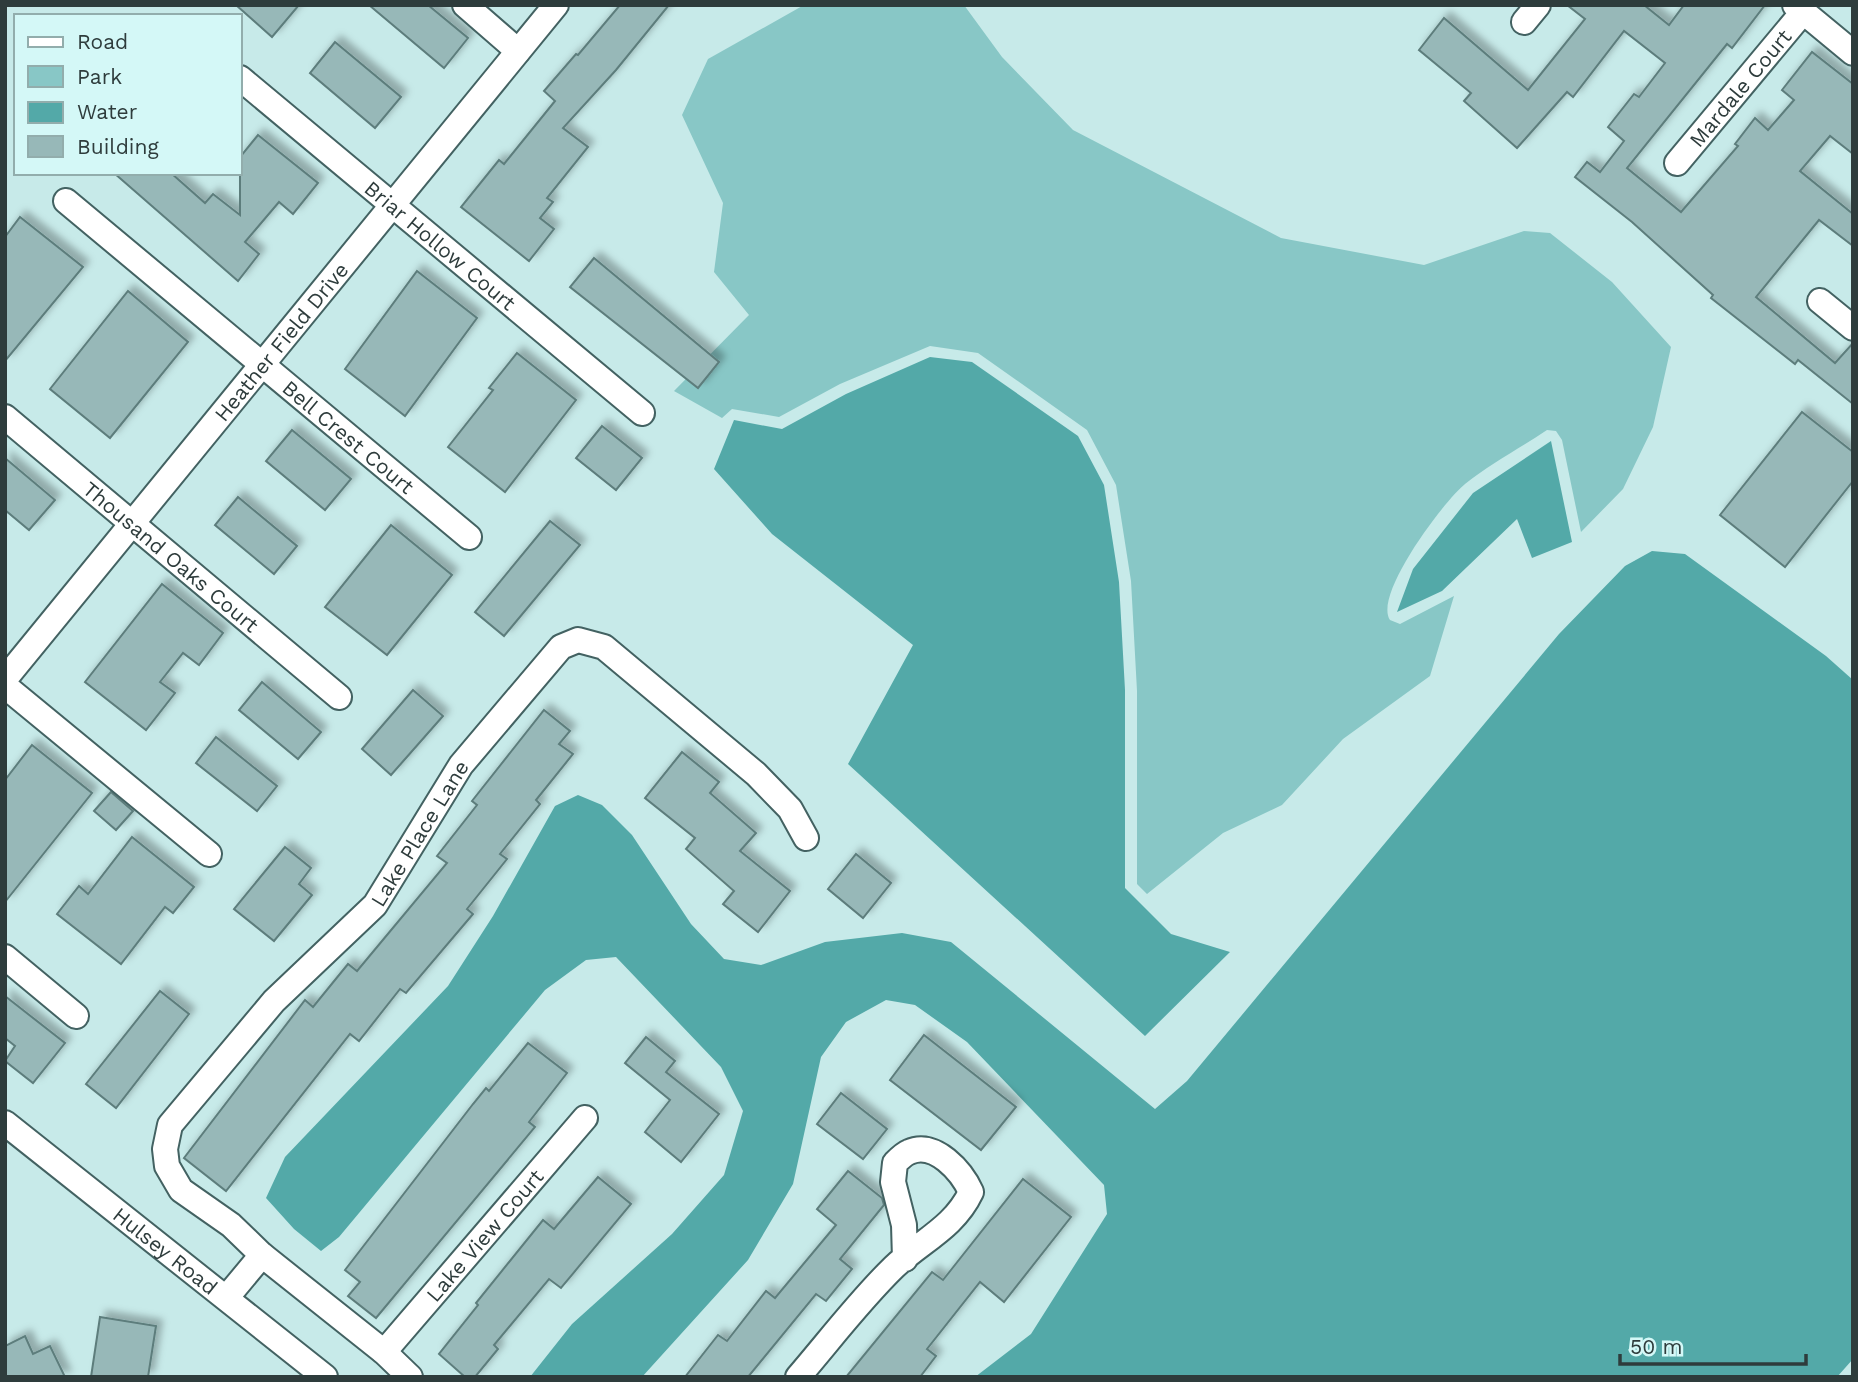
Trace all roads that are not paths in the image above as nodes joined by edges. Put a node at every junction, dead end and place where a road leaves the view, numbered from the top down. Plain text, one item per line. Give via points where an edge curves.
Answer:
1 (465, 5) edge
2 (556, 5) edge
3 (1799, 9) edge
4 (518, 51) junction
5 (1853, 53) edge
6 (242, 80) edge
7 (1677, 163) dead end
8 (66, 201) dead end
9 (390, 206) junction
10 (1820, 301) dead end
11 (1853, 328) edge
12 (261, 364) junction
13 (642, 413) dead end
14 (5, 417) edge
15 (131, 524) junction
16 (470, 537) dead end
17 (5, 678) edge
18 (5, 686) edge
19 (339, 697) dead end
20 (806, 838) dead end
21 (209, 854) dead end
22 (5, 957) edge
23 (76, 1016) dead end
24 (585, 1118) dead end
25 (5, 1123) edge
26 (262, 1255) junction
27 (905, 1259) dead end
28 (227, 1297) junction
29 (384, 1352) junction
30 (325, 1377) edge
31 (410, 1377) edge
32 (798, 1377) edge

1 - 4 street
2 - 4 street, Heather Field Drive
3 - 5 street
3 - 7 street, Mardale Court
4 - 9 street, Heather Field Drive
6 - 9 street, Briar Hollow Court
8 - 12 street, Bell Crest Court
9 - 12 street, Heather Field Drive
9 - 13 street, Briar Hollow Court
10 - 11 street
12 - 15 street, Heather Field Drive
12 - 16 street, Bell Crest Court
14 - 15 street, Thousand Oaks Court
15 - 17 street, Heather Field Drive
15 - 19 street, Thousand Oaks Court
18 - 21 street
20 - 26 street, Lake Place Lane via 790,809 756,774 604,647 578,640 561,647 461,765 375,905 274,1001 170,1125 167,1166 181,1190 231,1225
22 - 23 street
24 - 29 street, Lake View Court
25 - 28 street, Hulsey Road
26 - 28 street
26 - 29 street, Lake Place Lane
27 - 32 street
28 - 30 street, Hulsey Road
29 - 31 street, Lake Place Lane

